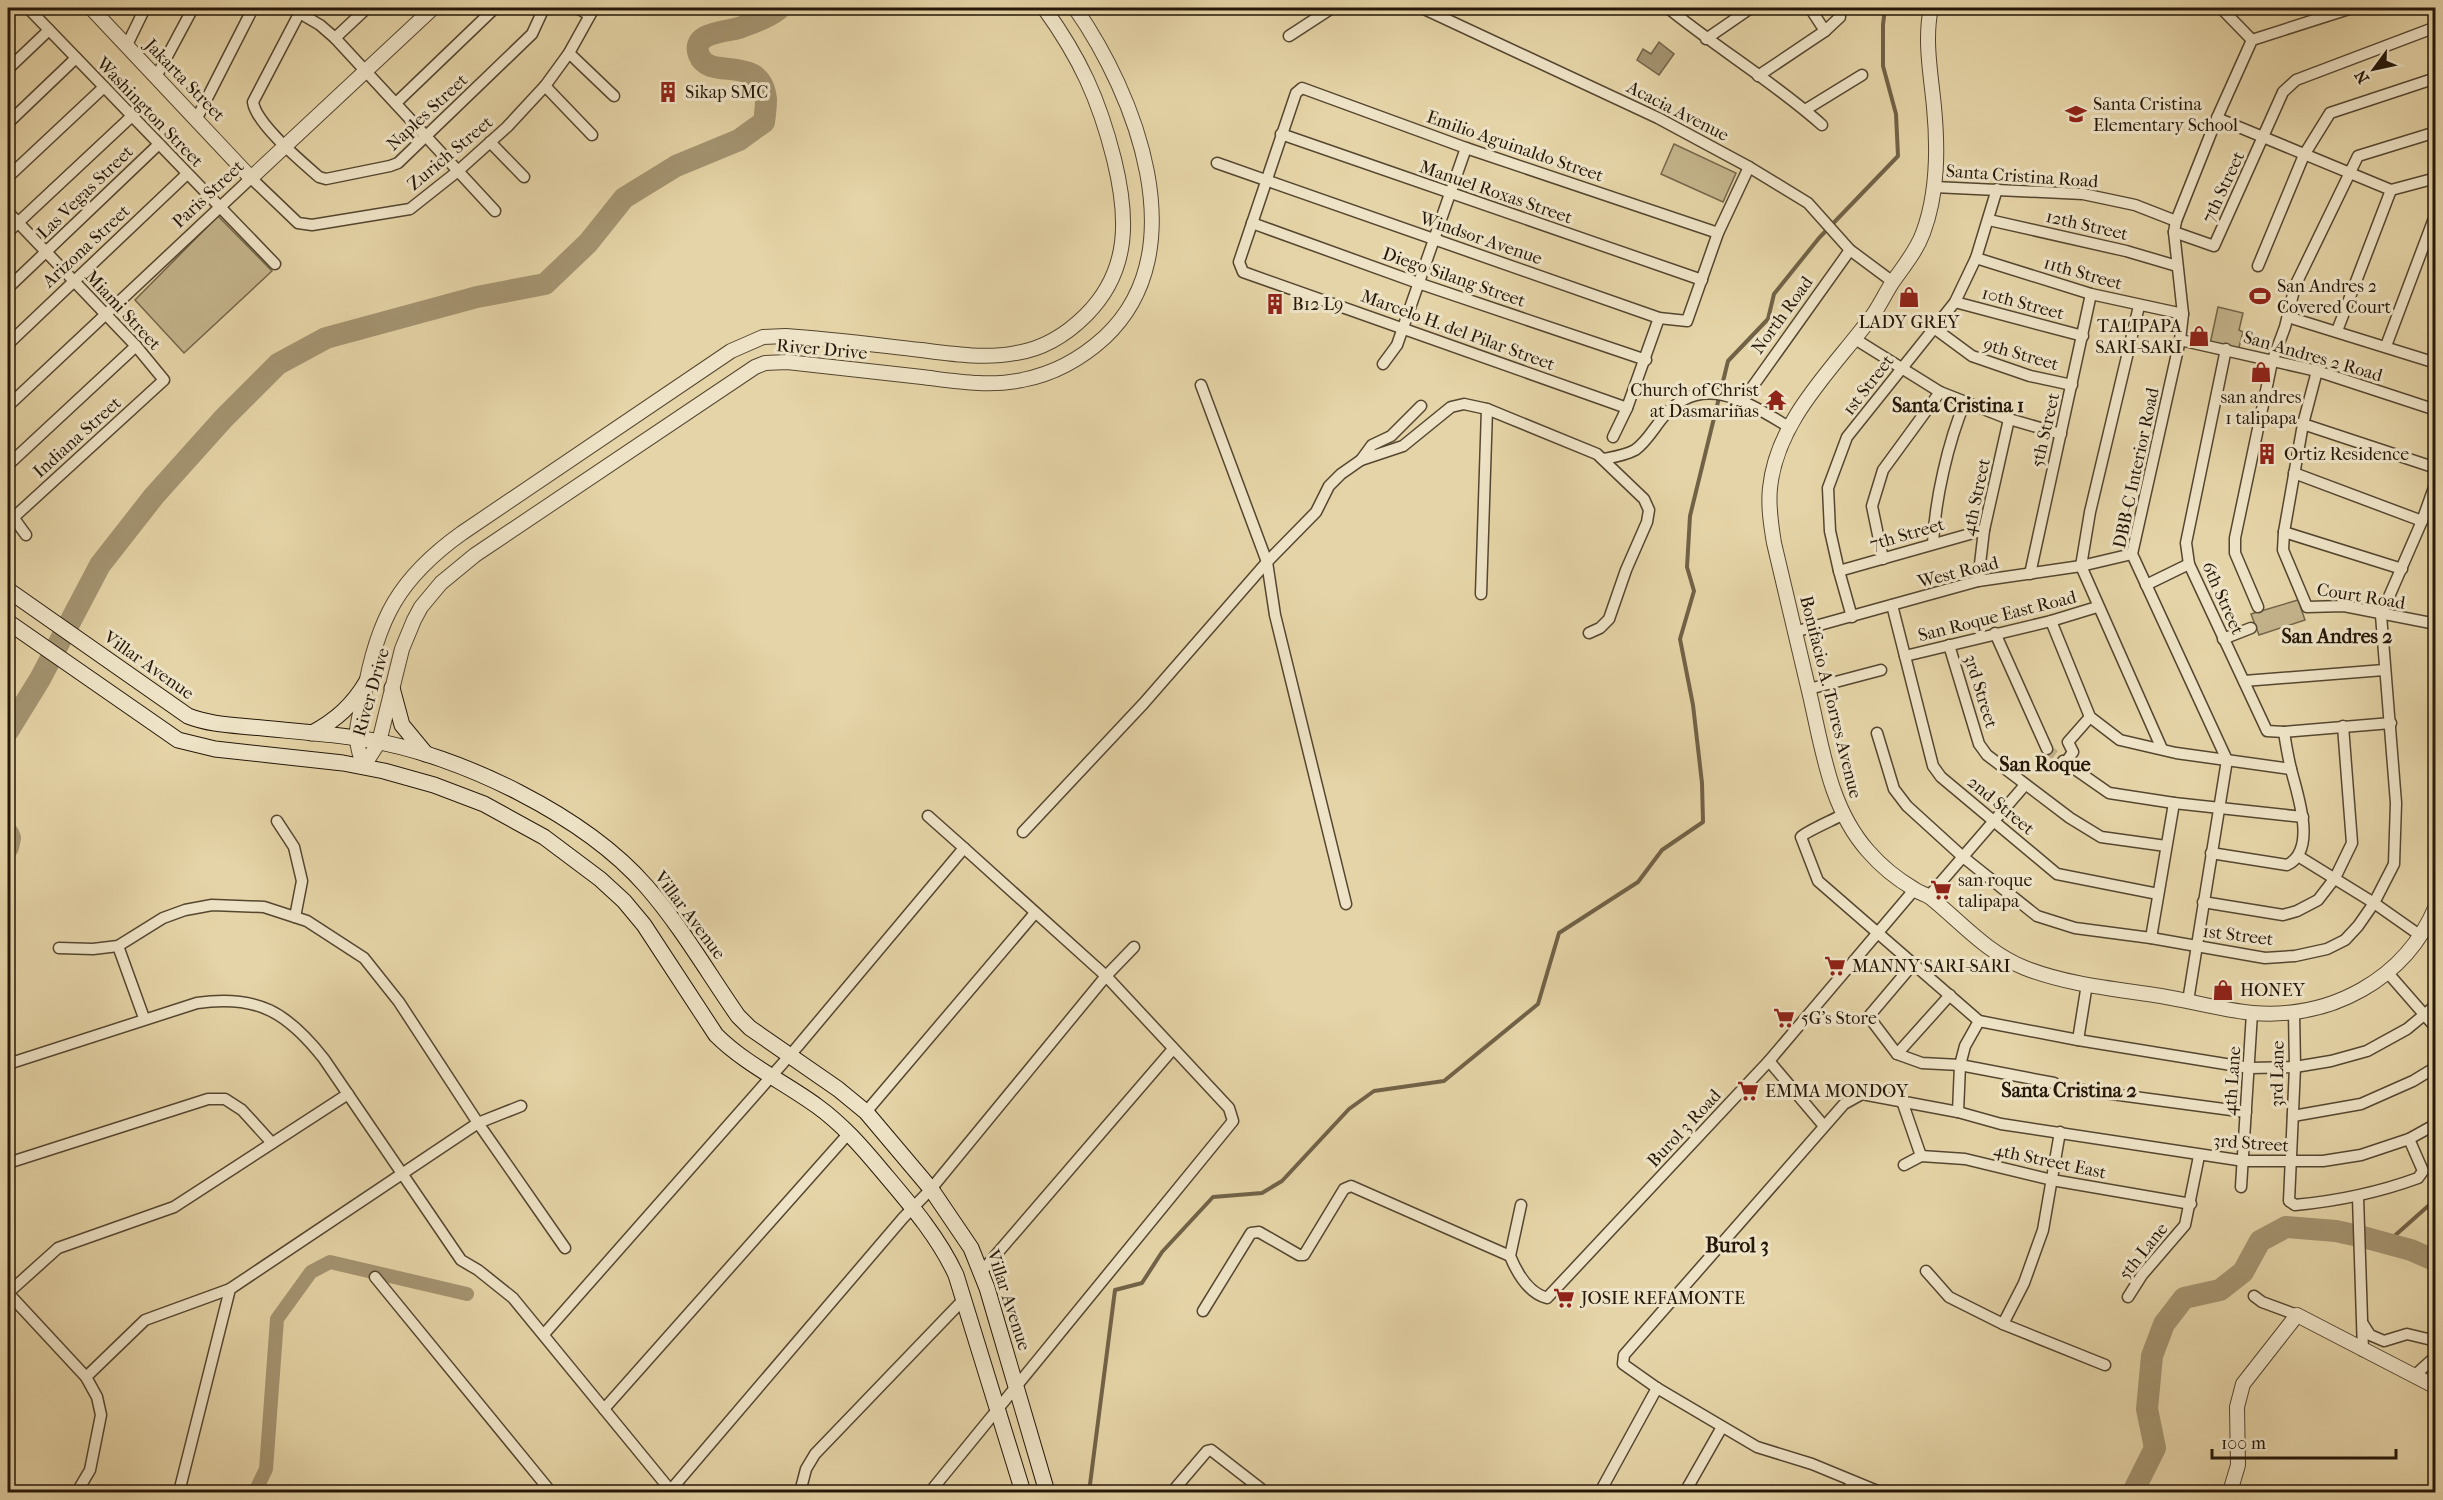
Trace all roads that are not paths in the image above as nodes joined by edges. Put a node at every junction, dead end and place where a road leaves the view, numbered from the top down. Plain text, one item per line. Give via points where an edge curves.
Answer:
1 (12, 8) edge
2 (27, 8) edge
3 (146, 8) edge
4 (193, 8) edge
5 (253, 8) edge
6 (367, 8) edge
7 (434, 8) edge
8 (495, 8) edge
9 (544, 8) edge
10 (577, 8) edge
11 (1044, 8) edge
12 (1075, 8) edge
13 (1332, 8) edge
14 (1422, 8) edge
15 (1668, 8) edge
16 (1751, 8) edge
17 (1810, 8) edge
18 (1931, 8) edge
19 (2222, 8) edge
20 (2352, 8) edge
21 (95, 9) edge
22 (296, 10) edge
23 (592, 11) edge
24 (8, 12) edge
25 (1840, 17) dead end
26 (2436, 27) edge
27 (50, 30) junction
28 (1824, 31) junction
29 (1289, 36) dead end
30 (335, 38) junction
31 (1706, 39) junction
32 (2252, 40) junction
33 (127, 45) junction
34 (569, 53) junction
35 (76, 58) junction
36 (8, 69) edge
37 (367, 72) junction
38 (1862, 75) dead end
39 (1758, 76) junction
40 (156, 77) junction
41 (2436, 78) edge
42 (544, 86) junction
43 (104, 87) junction
44 (615, 96) dead end
45 (396, 103) junction
46 (1805, 110) junction
47 (132, 116) junction
48 (197, 118) junction
49 (2217, 118) junction
50 (8, 123) edge
51 (1822, 125) dead end
52 (2436, 132) edge
53 (1281, 134) junction
54 (592, 135) dead end
55 (426, 137) junction
56 (2264, 138) junction
57 (490, 142) junction
58 (159, 144) junction
59 (285, 147) junction
60 (1466, 148) junction
61 (2304, 155) junction
62 (1216, 163) dead end
63 (1749, 167) junction
64 (458, 171) junction
65 (2350, 173) junction
66 (188, 174) junction
67 (8, 177) edge
68 (524, 177) dead end
69 (251, 178) junction
70 (2436, 178) edge
71 (1266, 180) junction
72 (1934, 186) junction
73 (1997, 189) junction
74 (2391, 190) junction
75 (1449, 194) junction
76 (219, 208) junction
77 (495, 211) dead end
78 (8, 212) edge
79 (2436, 213) edge
80 (1989, 220) junction
81 (18, 223) junction
82 (1252, 223) junction
83 (2175, 226) junction
84 (8, 232) edge
85 (1718, 233) junction
86 (1433, 238) junction
87 (1850, 250) junction
88 (46, 252) junction
89 (1976, 258) junction
90 (275, 264) dead end
91 (2177, 266) junction
92 (2258, 266) dead end
93 (1702, 280) junction
94 (73, 281) junction
95 (1893, 282) junction
96 (1418, 283) junction
97 (8, 288) edge
98 (2091, 294) junction
99 (1955, 302) junction
100 (2139, 306) junction
101 (105, 314) junction
102 (2183, 314) junction
103 (2288, 317) junction
104 (1659, 318) junction
105 (1402, 327) junction
106 (1934, 328) junction
107 (2337, 331) junction
108 (2083, 336) junction
109 (1854, 339) junction
110 (2180, 340) junction
111 (8, 344) edge
112 (136, 346) junction
113 (2386, 346) junction
114 (2226, 349) junction
115 (1646, 360) junction
116 (2272, 362) junction
117 (2436, 363) edge
118 (1383, 364) dead end
119 (1902, 369) junction
120 (2317, 371) junction
121 (164, 380) joint
122 (1201, 384) dead end
123 (2072, 385) junction
124 (1940, 392) junction
125 (1743, 400) junction
126 (1965, 402) junction
127 (8, 406) edge
128 (1421, 406) dead end
129 (1627, 408) junction
130 (1486, 409) junction
131 (2436, 410) edge
132 (2010, 419) junction
133 (2303, 424) junction
134 (1789, 427) junction
135 (2061, 434) junction
136 (1613, 437) dead end
137 (1604, 459) junction
138 (1361, 460) junction
139 (8, 465) edge
140 (2436, 468) edge
141 (2294, 473) junction
142 (2436, 483) edge
143 (10, 514) edge
144 (2422, 520) junction
145 (1984, 530) junction
146 (2284, 532) junction
147 (26, 535) dead end
148 (1933, 543) junction
149 (2132, 554) junction
150 (1883, 559) junction
151 (1267, 562) junction
152 (2189, 564) junction
153 (2081, 566) junction
154 (2402, 568) junction
155 (1839, 571) junction
156 (2030, 573) junction
157 (1978, 581) junction
158 (2146, 585) junction
159 (8, 590) edge
160 (1481, 594) dead end
161 (1892, 605) junction
162 (2097, 607) junction
163 (2258, 607) dead end
164 (2381, 615) junction
165 (1852, 617) junction
166 (2050, 621) junction
167 (8, 622) edge
168 (2436, 624) edge
169 (2251, 628) dead end
170 (1794, 632) junction
171 (1589, 633) dead end
172 (1995, 633) junction
173 (2223, 639) junction
174 (1949, 645) junction
175 (1905, 656) junction
176 (1881, 670) dead end
177 (2384, 670) junction
178 (367, 681) junction
179 (2244, 681) junction
180 (392, 688) junction
181 (1809, 689) junction
182 (2090, 717) junction
183 (2391, 723) junction
184 (2343, 726) junction
185 (2284, 732) junction
186 (312, 733) junction
187 (1877, 734) dead end
188 (356, 738) junction
189 (379, 742) junction
190 (2047, 749) tunnel mouth
191 (2162, 749) junction
192 (426, 754) junction
193 (2228, 760) junction
194 (363, 767) junction
195 (2291, 769) junction
196 (2025, 785) junction
197 (2174, 803) junction
198 (2220, 808) junction
199 (1842, 815) junction
200 (928, 816) dead end
201 (2303, 816) junction
202 (277, 821) dead end
203 (1995, 821) junction
204 (1023, 832) dead end
205 (2166, 846) junction
206 (964, 848) junction
207 (2211, 853) junction
208 (2298, 856) junction
209 (1963, 857) junction
210 (2336, 878) junction
211 (1914, 890) junction
212 (2158, 894) junction
213 (1929, 896) junction
214 (2203, 902) junction
215 (2374, 903) junction
216 (1346, 904) dead end
217 (2436, 906) edge
218 (1035, 913) junction
219 (295, 917) junction
220 (1878, 933) junction
221 (2421, 936) junction
222 (2151, 938) junction
223 (118, 946) junction
224 (2196, 946) junction
225 (1134, 947) dead end
226 (59, 948) dead end
227 (1914, 963) junction
228 (2388, 973) junction
229 (1106, 976) junction
230 (2087, 984) junction
231 (1950, 995) junction
232 (2188, 1001) junction
233 (2436, 1005) edge
234 (2252, 1013) junction
235 (2294, 1013) junction
236 (2423, 1015) junction
237 (144, 1018) junction
238 (1979, 1021) junction
239 (2436, 1028) edge
240 (2078, 1040) junction
241 (1173, 1049) junction
242 (1897, 1054) junction
243 (789, 1057) junction
244 (1769, 1061) junction
245 (8, 1064) edge
246 (1960, 1065) junction
247 (2295, 1067) junction
248 (2436, 1067) edge
249 (2250, 1068) junction
250 (772, 1076) junction
251 (2054, 1083) dead end
252 (2082, 1090) dead end
253 (348, 1094) junction
254 (1902, 1101) junction
255 (521, 1106) dead end
256 (866, 1112) junction
257 (1958, 1112) junction
258 (2246, 1112) junction
259 (2293, 1116) junction
260 (478, 1123) junction
261 (2436, 1124) edge
262 (1824, 1126) junction
263 (2060, 1132) junction
264 (849, 1133) junction
265 (2409, 1139) junction
266 (272, 1143) junction
267 (1920, 1156) junction
268 (2199, 1156) junction
269 (2244, 1161) junction
270 (2290, 1162) junction
271 (8, 1163) edge
272 (1904, 1165) dead end
273 (403, 1174) junction
274 (2052, 1180) junction
275 (2241, 1187) dead end
276 (931, 1190) junction
277 (2358, 1197) junction
278 (2191, 1204) junction
279 (1521, 1205) dead end
280 (913, 1207) junction
281 (565, 1248) dead end
282 (1510, 1256) junction
283 (982, 1271) junction
284 (1926, 1271) dead end
285 (375, 1277) dead end
286 (230, 1288) junction
287 (8, 1293) edge
288 (2254, 1296) dead end
289 (2128, 1297) dead end
290 (964, 1299) junction
291 (1203, 1311) dead end
292 (2296, 1315) junction
293 (2003, 1324) junction
294 (2363, 1324) junction
295 (544, 1334) junction
296 (2436, 1341) edge
297 (2363, 1351) junction
298 (2436, 1356) edge
299 (2105, 1365) dead end
300 (2414, 1376) junction
301 (86, 1377) junction
302 (1016, 1387) junction
303 (2436, 1387) edge
304 (1658, 1388) junction
305 (604, 1409) junction
306 (998, 1411) junction
307 (1722, 1427) junction
308 (1852, 1481) junction
309 (76, 1492) edge
310 (179, 1492) edge
311 (551, 1492) edge
312 (671, 1492) edge
313 (800, 1492) edge
314 (930, 1492) edge
315 (1023, 1492) edge
316 (1047, 1492) edge
317 (1172, 1492) edge
318 (1265, 1492) edge
319 (1600, 1492) edge
320 (1685, 1492) edge
321 (1848, 1492) edge
322 (1880, 1492) edge
323 (2230, 1492) edge

1 - 24 street
2 - 27 street, Washington Street
3 - 33 street
4 - 40 street
5 - 48 street
6 - 30 street
7 - 37 street, Paris Street
8 - 45 street
9 - 55 street, Naples Street via 532,34
10 - 23 street
11 - 178 street, River Drive via 1087,77 1111,148 1124,208 1118,264 1101,298 1080,322 1042,346 1006,355 952,354 786,336 763,337 741,345 462,532 425,561 382,624
12 - 180 street, River Drive via 1099,45 1123,96 1141,150 1150,195 1152,235 1146,266 1131,303 1109,333 1060,368 1005,382 969,382 787,362 755,366 451,573 414,620
13 - 29 street
14 - 63 street, Acacia Avenue via 1658,118
15 - 31 street
16 - 31 street
17 - 28 street
18 - 72 street, Bonifacio A. Torres Avenue via 1929,61 1937,147
19 - 32 street
20 - 32 street
21 - 33 street, Jakarta Street
22 - 30 street
22 - 59 street, Naples Street via 253,102 254,111
23 - 34 street, Zurich Street
25 - 28 street
26 - 56 street, 7th Street via 2296,80 2283,92
27 - 35 street, Washington Street
27 - 36 street
28 - 39 street
30 - 37 street
31 - 39 street
32 - 49 street, DBB-C Interior Road
33 - 40 street, Jakarta Street
34 - 42 street, Zurich Street
34 - 44 street
35 - 43 street, Washington Street
35 - 50 street
37 - 45 street
37 - 59 street, Paris Street
38 - 46 street
39 - 46 street
40 - 48 street, Jakarta Street
41 - 61 street via 2330,113
42 - 54 street
42 - 57 street, Zurich Street
43 - 47 street, Washington Street
43 - 67 street
45 - 55 street
46 - 51 street
47 - 58 street, Washington Street
47 - 81 street
48 - 69 street, Jakarta Street
49 - 56 street
49 - 83 street, DBB-C Interior Road
52 - 65 street via 2358,156
53 - 60 street, Emilio Aguinaldo Street via 1296,93 1302,88
53 - 71 street
53 - 75 street, Manuel Roxas Street
55 - 59 street, Naples Street via 398,163 326,179
55 - 64 street
56 - 61 street
56 - 83 street, 7th Street via 2214,246
57 - 64 street, Zurich Street
57 - 68 street
58 - 66 street, Washington Street
58 - 88 street, Las Vegas Street
59 - 69 street, Paris Street
60 - 75 street
60 - 85 street, Emilio Aguinaldo Street
61 - 65 street
61 - 92 street
62 - 71 street, Windsor Avenue
63 - 85 street
63 - 87 street, Acacia Avenue via 1801,198
64 - 69 street, Zurich Street via 410,209 312,225 298,223
64 - 77 street
65 - 74 street
65 - 103 street via 2295,286
66 - 76 street, Washington Street
66 - 94 street, Arizona Street
69 - 76 street, Paris Street
70 - 74 street
71 - 82 street
71 - 86 street, Windsor Avenue
72 - 73 street, Santa Cristina Road
72 - 95 street, Bonifacio A. Torres Avenue via 1923,233
73 - 80 street, 1st Street
73 - 83 street, Santa Cristina Road via 2083,194 2135,206
74 - 107 street
75 - 86 street
75 - 93 street, Manuel Roxas Street
76 - 90 street, Washington Street
76 - 101 street, Paris Street
78 - 81 street, Miami Street
79 - 113 street
80 - 89 street, 1st Street
80 - 91 street, 12th Street
81 - 84 street
81 - 88 street, Miami Street
82 - 96 street, Diego Silang Street
82 - 105 street, Marcelo H. del Pilar Street via 1239,262 1243,272
83 - 91 street, DBB-C Interior Road
85 - 93 street
86 - 96 street
86 - 104 street, Windsor Avenue
87 - 95 street, Acacia Avenue
87 - 125 street, North Road
88 - 94 street, Miami Street
88 - 97 street, Las Vegas Street
89 - 98 street, 11th Street
89 - 99 street, 1st Street
91 - 102 street, DBB-C Interior Road
93 - 104 street, Windsor Avenue via 1687,321
94 - 101 street, Miami Street
94 - 111 street, Arizona Street
95 - 109 street, Bonifacio A. Torres Avenue
96 - 105 street
96 - 115 street, Diego Silang Street
98 - 100 street, 11th Street
98 - 108 street, 5th Street
99 - 106 street, 1st Street
99 - 108 street, 10th Street
100 - 102 street, 11th Street
100 - 153 street
101 - 112 street, Miami Street
101 - 127 street, Paris Street
102 - 110 street, DBB-C Interior Road
103 - 107 street
103 - 116 street
104 - 115 street
105 - 118 street via 1397,345
105 - 129 street, Marcelo H. del Pilar Street
106 - 119 street, 1st Street
106 - 123 street, 9th Street via 1972,356 2030,376
107 - 113 street
108 - 123 street, 5th Street
109 - 119 street
109 - 134 street, Bonifacio A. Torres Avenue
110 - 114 street, San Andres 2 Road
110 - 149 street, DBB-C Interior Road
112 - 121 street, Miami Street
112 - 139 street
113 - 117 street
114 - 116 street, San Andres 2 Road
114 - 152 street, 6th Street via 2186,543
115 - 129 street
116 - 120 street, San Andres 2 Road
116 - 163 street via 2235,538 2235,554
119 - 124 street
119 - 155 street, 1st Street via 1847,437 1828,488 1830,531
120 - 131 street, San Andres 2 Road
120 - 133 street, Court Road
121 - 143 street, Indiana Street
122 - 151 street
123 - 135 street, 5th Street
124 - 126 street
124 - 150 street via 1883,470 1872,506
125 - 134 street
125 - 137 street via 1725,394 1702,394 1675,405 1635,450
126 - 132 street
126 - 148 street via 1934,517
128 - 138 street via 1391,436 1367,450
129 - 136 street
130 - 137 street
130 - 138 street via 1464,404 1451,407 1403,446
130 - 160 street
132 - 135 street
132 - 145 street, 4th Street
133 - 140 street
133 - 141 street, Court Road
134 - 170 street, Bonifacio A. Torres Avenue via 1773,472 1770,514
135 - 156 street, 5th Street
137 - 171 street via 1644,499 1649,510 1609,619
138 - 151 street via 1329,486 1316,512
141 - 144 street
141 - 146 street, Court Road
142 - 144 street, 1st Street
143 - 147 street
144 - 154 street, 1st Street
145 - 148 street, 7th Street
145 - 157 street, 4th Street
146 - 154 street
146 - 164 street, Court Road via 2283,550 2307,607 2344,606
148 - 150 street, 7th Street
149 - 153 street, West Road
149 - 158 street, DBB-C Interior Road
150 - 155 street, 7th Street
151 - 204 street via 1144,703
151 - 216 street via 1275,615
152 - 158 street
152 - 173 street, 6th Street
153 - 156 street, West Road
153 - 162 street
154 - 164 street, 1st Street
155 - 165 street, 1st Street
156 - 157 street, West Road
157 - 161 street, West Road
158 - 193 street, DBB-C Interior Road
159 - 186 main road, Villar Avenue via 180,711 200,721
161 - 165 street, West Road
161 - 175 street, 2nd Street
162 - 166 street, San Roque East Road
162 - 191 street
164 - 168 street, Court Road
164 - 177 street, 1st Street
165 - 170 street, West Road
166 - 172 street, San Roque East Road
166 - 182 street
167 - 194 main road via 168,734 192,745
169 - 173 street
170 - 181 street, Bonifacio A. Torres Avenue
172 - 174 street, San Roque East Road
172 - 190 street
173 - 179 street, 6th Street
174 - 175 street, San Roque East Road
174 - 196 street, 3rd Street via 1979,744
175 - 203 street, 2nd Street via 1933,766
176 - 181 street
177 - 179 street
177 - 183 street, 1st Street
178 - 186 main road via 344,712
178 - 188 street, River Drive
179 - 185 street, 6th Street via 2265,730
180 - 189 street, River Drive
180 - 192 main road via 402,725
181 - 199 street, Bonifacio A. Torres Avenue via 1831,785
182 - 191 street via 2120,740
182 - 197 street via 2068,742 2073,752 2064,762 2109,793
183 - 184 street
183 - 215 street, 1st Street via 2396,803 2394,864
184 - 185 street
184 - 210 street via 2352,843
185 - 195 street
186 - 188 main road, Villar Avenue
187 - 209 street, 1st Street via 1894,789
188 - 189 main road, Villar Avenue
188 - 194 street, River Drive
189 - 192 main road, Villar Avenue
189 - 194 street, River Drive
191 - 193 street
192 - 243 main road, Villar Avenue via 494,780 529,799 620,861 666,910 738,1016
193 - 195 street
193 - 198 street
194 - 250 main road via 434,785 484,804 544,837 579,862 624,901 644,925 716,1035
195 - 201 street
196 - 203 street
196 - 205 street, 3rd Street via 2101,837
197 - 198 street
197 - 205 street
198 - 201 street
198 - 207 street
199 - 211 street, Bonifacio A. Torres Avenue via 1867,851
199 - 220 street via 1801,837 1818,881
200 - 206 street
201 - 208 street
202 - 219 street via 294,847 303,881
203 - 209 street
203 - 212 street, 2nd Street via 2057,874
205 - 212 street
206 - 218 street
206 - 243 street
207 - 208 street via 2287,865
207 - 214 street
208 - 210 street
209 - 213 street
209 - 222 street, 1st Street via 2037,916 2075,928
210 - 214 street via 2318,900 2283,915
210 - 215 street
211 - 213 street, Bonifacio A. Torres Avenue
211 - 220 street, Burol 3 Road
212 - 222 street
213 - 230 street, Bonifacio A. Torres Avenue via 2003,958 2026,969
214 - 224 street
215 - 221 street
215 - 224 street, 1st Street via 2345,940 2327,949 2265,958
217 - 221 street, Bonifacio A. Torres Avenue
218 - 229 street
218 - 256 street
219 - 223 street via 264,907 212,905 163,918
219 - 260 street via 364,958 399,1002
220 - 227 street
220 - 244 street, Burol 3 Road
221 - 228 street, Bonifacio A. Torres Avenue
222 - 224 street, 1st Street
223 - 226 street via 93,950
223 - 237 street
224 - 232 street
225 - 229 street
227 - 231 street
227 - 242 street via 1870,1015
228 - 235 street, Bonifacio A. Torres Avenue via 2355,995
228 - 236 street
229 - 241 street
229 - 276 street
230 - 232 street, Bonifacio A. Torres Avenue
230 - 240 street
231 - 238 street
231 - 242 street
232 - 234 street, Bonifacio A. Torres Avenue
233 - 236 street
234 - 235 street, Bonifacio A. Torres Avenue
234 - 249 street, 4th Lane
235 - 247 street, 3rd Lane
236 - 239 street
236 - 247 street via 2407,1029 2367,1051
237 - 245 street
237 - 253 street via 220,1000 263,1007 305,1034
238 - 240 street
238 - 246 street
240 - 249 street
241 - 283 street
241 - 302 street via 1229,1108 1233,1121
242 - 246 street via 1922,1063
243 - 250 street
243 - 256 main road, Villar Avenue
244 - 262 street
244 - 282 street, Burol 3 Road via 1551,1295 1541,1296 1526,1284
246 - 251 street
246 - 257 street
247 - 249 street
247 - 259 street, 3rd Lane
248 - 259 street via 2361,1104
249 - 258 street, 4th Lane
250 - 264 main road via 818,1106
250 - 295 street
252 - 258 street
253 - 266 street
253 - 273 street
254 - 257 street, 3rd Street
254 - 262 street, 3rd Street via 1862,1094 1844,1104
254 - 267 street
255 - 260 street
256 - 276 main road, Villar Avenue
257 - 263 street, 3rd Street via 2001,1124
258 - 269 street, 4th Lane
259 - 270 street, 3rd Lane
260 - 273 street
260 - 281 street
261 - 265 street, 3rd Street
262 - 304 street via 1624,1354 1623,1364
263 - 268 street, 3rd Street
263 - 274 street
264 - 280 main road
264 - 305 street
265 - 270 street, 3rd Street via 2361,1155
265 - 277 street via 2423,1171 2421,1175
266 - 271 street via 242,1110 225,1099 208,1098
266 - 287 street via 174,1207 58,1248
267 - 272 street
267 - 274 street, 4th Street East via 1965,1159
268 - 269 street, 3rd Street
268 - 278 street, 5th Lane
269 - 270 street, 3rd Street
269 - 275 street, 4th Lane
270 - 277 street, 3rd Lane via 2289,1201 2295,1205
273 - 286 street
273 - 295 street via 461,1260 501,1286
274 - 278 street, 4th Street East
274 - 293 street via 2043,1230 2024,1283
276 - 280 street
276 - 283 main road, Villar Avenue
277 - 294 street
278 - 289 street, 5th Lane via 2185,1225
279 - 282 street
280 - 290 main road via 949,1260
280 - 312 street
282 - 291 street via 1351,1186 1344,1189 1304,1255 1259,1232 1251,1233
283 - 302 main road, Villar Avenue
284 - 293 street via 1949,1297
285 - 311 street
286 - 301 street via 146,1320
286 - 310 street
287 - 301 street
288 - 292 street
290 - 306 main road
290 - 313 street via 815,1454
292 - 297 street
292 - 323 street via 2243,1384 2237,1407 2238,1466
293 - 299 street
294 - 296 street via 2370,1335 2384,1341 2407,1334
294 - 297 street
295 - 305 street
297 - 300 street
298 - 300 street
300 - 303 street
301 - 309 street via 101,1415 90,1470
302 - 306 street
302 - 316 main road, Villar Avenue
304 - 307 street
304 - 319 street
305 - 312 street
306 - 314 street
306 - 315 main road
307 - 308 street via 1766,1450
307 - 320 street
308 - 321 street
308 - 322 street
317 - 318 street via 1211,1450

